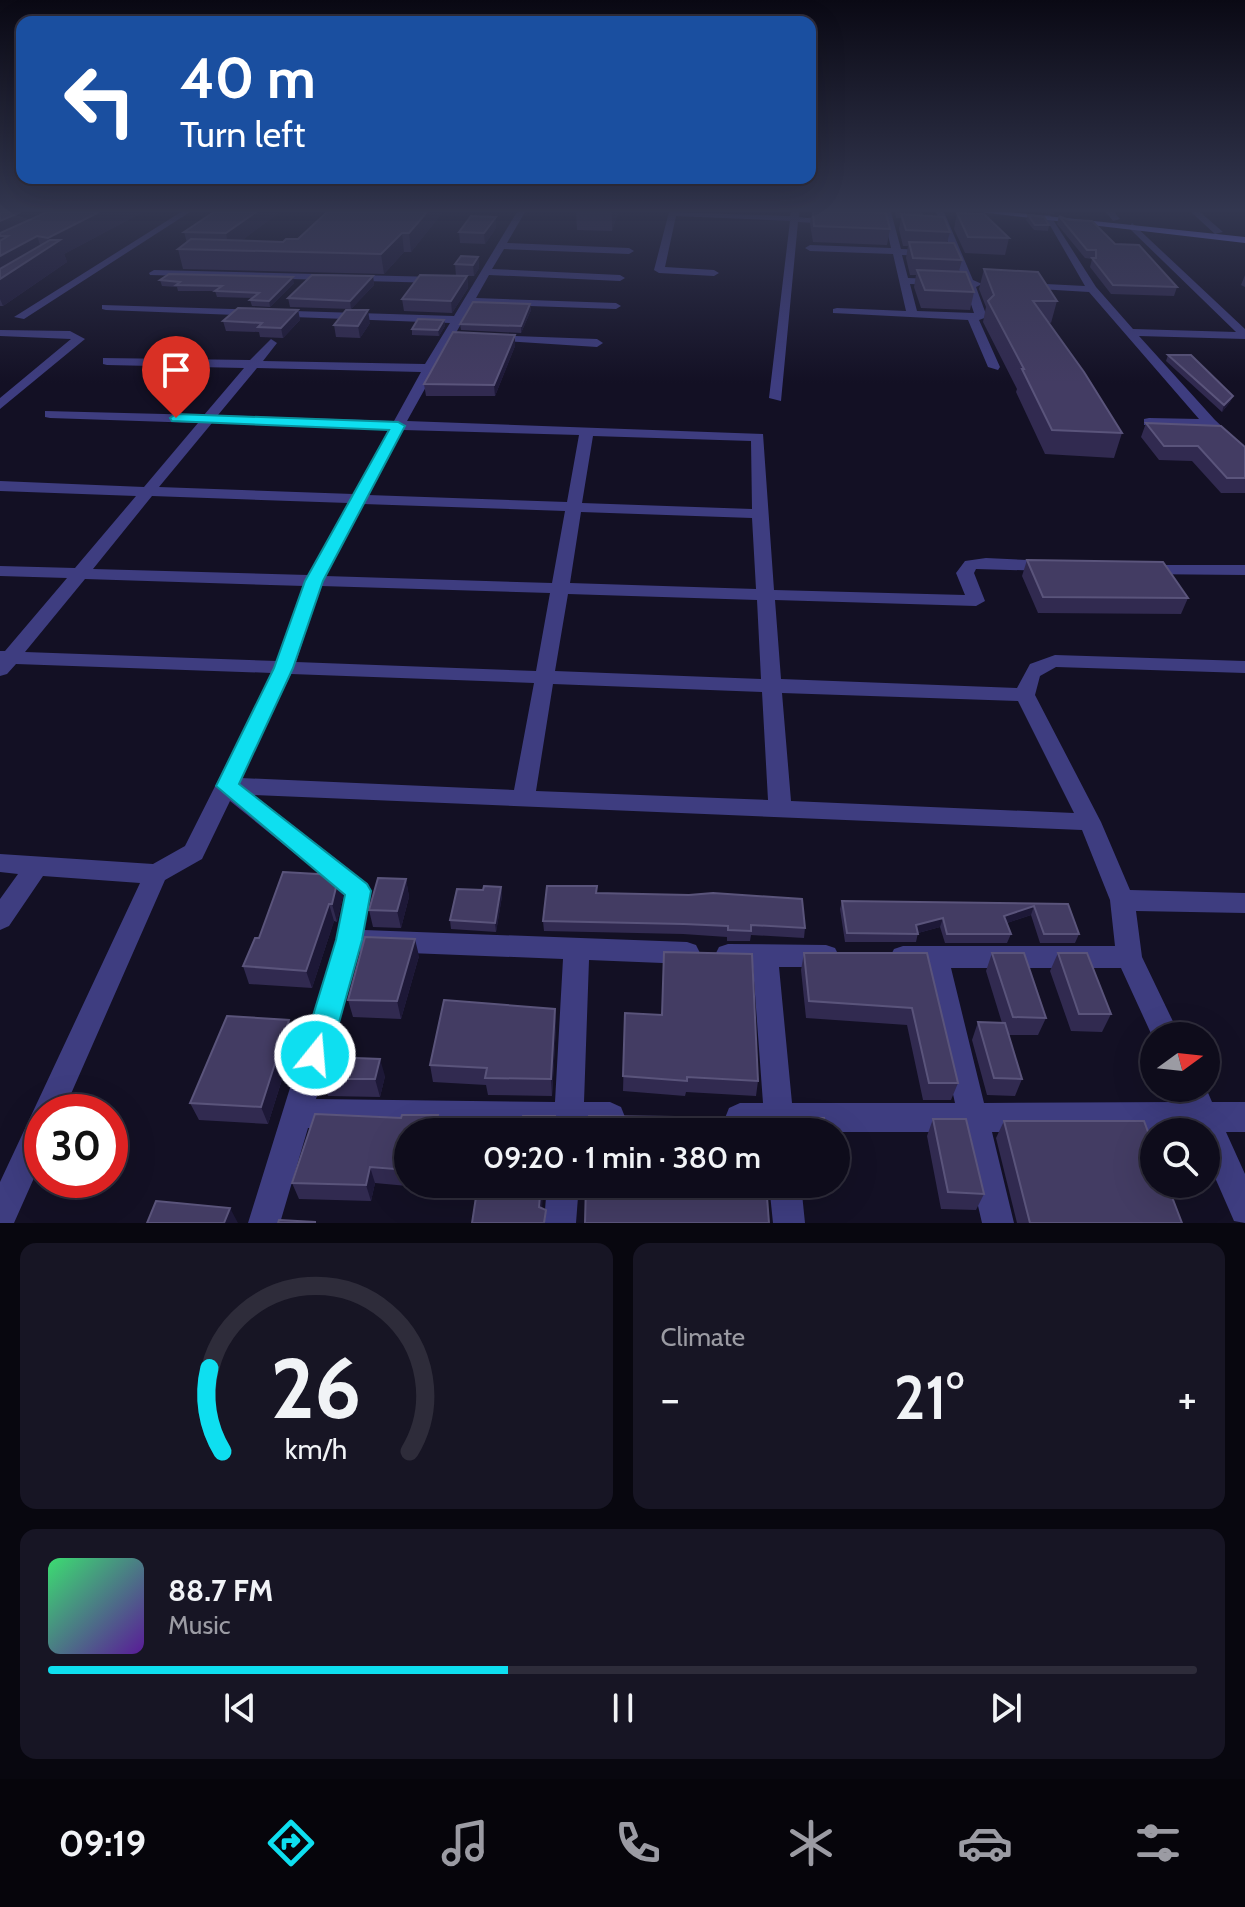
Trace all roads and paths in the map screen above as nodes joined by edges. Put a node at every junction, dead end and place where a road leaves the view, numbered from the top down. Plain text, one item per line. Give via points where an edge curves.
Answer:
1 (96, 269) edge
2 (484, 269) edge
3 (659, 269) edge
4 (789, 269) edge
5 (900, 269) edge
6 (963, 269) edge
7 (1080, 269) edge
8 (1176, 269) edge
9 (154, 273) dead end
10 (714, 273) dead end
11 (310, 277) junction
12 (478, 278) junction
13 (620, 278) dead end
14 (450, 281) edge
15 (903, 281) junction
16 (969, 283) junction
17 (985, 284) edge
18 (301, 286) edge
19 (1015, 286) edge
20 (1092, 289) junction
21 (471, 301) junction
22 (616, 306) dead end
23 (106, 307) dead end
24 (837, 311) dead end
25 (912, 314) junction
26 (20, 317) dead end
27 (972, 317) junction
28 (457, 331) junction
29 (1130, 332) junction
30 (0, 333) edge
31 (1245, 336) edge
32 (478, 337) edge
33 (271, 343) dead end
34 (597, 343) dead end
35 (107, 361) dead end
36 (254, 364) junction
37 (994, 367) dead end
38 (429, 368) junction
39 (776, 398) dead end
40 (0, 405) edge
41 (50, 414) dead end
42 (208, 419) junction
43 (1149, 422) edge
44 (1210, 423) junction
45 (398, 426) junction
46 (587, 431) junction
47 (1245, 456) edge
48 (0, 486) edge
49 (148, 491) junction
50 (358, 499) junction
51 (575, 507) junction
52 (760, 514) junction
53 (1062, 567) edge
54 (1123, 569) edge
55 (1245, 570) edge
56 (0, 571) edge
57 (80, 574) junction
58 (314, 581) junction
59 (560, 588) junction
60 (766, 595) junction
61 (3, 662) edge
62 (1245, 667) edge
63 (284, 668) junction
64 (545, 678) junction
65 (773, 686) junction
66 (1025, 695) junction
67 (227, 786) junction
68 (524, 798) junction
69 (780, 808) junction
70 (1090, 822) junction
71 (0, 863) edge
72 (37, 865) junction
73 (156, 874) junction
74 (1122, 900) junction
75 (1245, 903) edge
76 (0, 919) edge
77 (349, 940) junction
78 (577, 949) junction
79 (765, 956) junction
80 (935, 957) junction
81 (1129, 957) junction
82 (1159, 1022) edge
83 (56, 1094) edge
84 (1197, 1102) edge
85 (299, 1113) junction
86 (644, 1117) edge
87 (974, 1117) junction
88 (1245, 1117) edge
89 (421, 1118) edge
90 (568, 1118) edge
91 (633, 1118) edge
92 (779, 1118) edge
93 (850, 1123) edge
94 (24, 1165) edge
95 (562, 1198) edge
96 (786, 1198) edge
97 (1245, 1210) edge
98 (0, 1218) edge
99 (264, 1223) edge
100 (560, 1223) edge
101 (789, 1223) edge
102 (998, 1223) edge

1 - 26 street
2 - 12 street
3 - 10 street
4 - 39 street
5 - 15 street
6 - 16 street
7 - 20 street
8 - 31 street
9 - 11 street
11 - 14 street
11 - 18 street
12 - 13 street
12 - 21 street
15 - 16 street
15 - 25 street
16 - 17 street
16 - 27 street via 981,317
19 - 20 street
20 - 29 street
21 - 22 street
21 - 28 street
23 - 28 street via 279,309
24 - 25 street
25 - 27 street
27 - 37 street
28 - 38 street
29 - 31 street
29 - 44 street
30 - 40 street via 70,334 79,339
32 - 34 street
33 - 36 street
35 - 36 street
36 - 38 street
36 - 42 street
38 - 45 street
41 - 42 street
42 - 45 street
42 - 49 street
43 - 44 street
44 - 47 street
45 - 46 street
45 - 50 street
46 - 51 street
46 - 52 street via 758,437
48 - 49 street
49 - 50 street
49 - 57 street
50 - 51 street
50 - 58 street
51 - 52 street
51 - 59 street
52 - 60 street
53 - 60 street via 971,565 965,573 976,601
54 - 55 street
56 - 57 street
57 - 58 street
57 - 61 street
58 - 59 street
58 - 63 street
59 - 60 street
59 - 64 street
60 - 65 street
61 - 63 street
62 - 66 street via 1055,661 1037,666 1029,675
63 - 64 street
63 - 67 street
64 - 65 street
64 - 68 street
65 - 66 street
65 - 69 street
66 - 70 street
67 - 68 street
67 - 73 street via 194,852
67 - 77 street via 359,891
68 - 69 street
69 - 70 street
70 - 74 street
71 - 72 street
72 - 73 street
72 - 76 street
73 - 83 street
74 - 75 street
74 - 81 street
77 - 78 street
77 - 85 street
78 - 79 street
78 - 90 street
79 - 80 street
79 - 92 street
80 - 81 street
80 - 87 street
81 - 82 street
84 - 87 street
84 - 88 street
84 - 97 street
85 - 89 street
85 - 99 street
86 - 91 street
87 - 93 street
87 - 102 street
94 - 98 street
95 - 100 street
96 - 101 street

